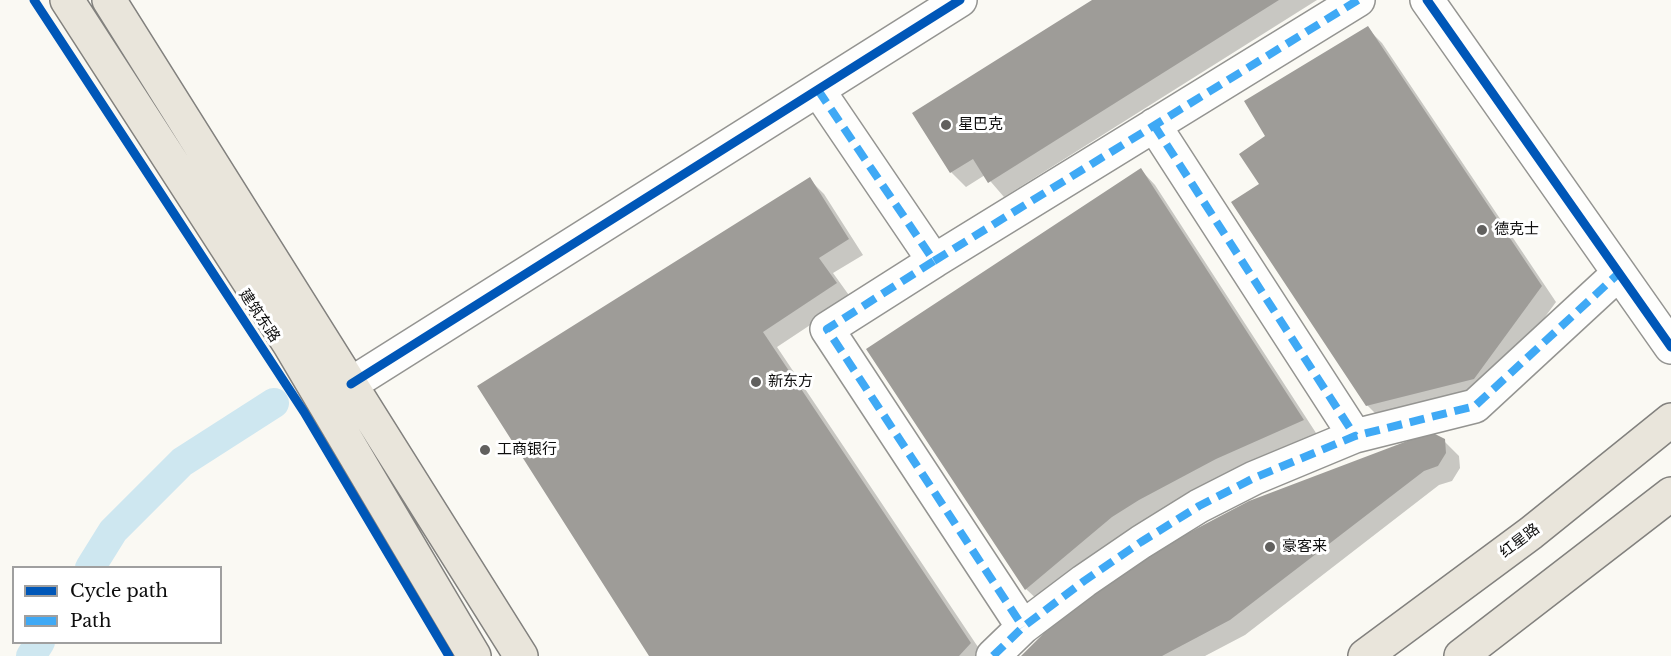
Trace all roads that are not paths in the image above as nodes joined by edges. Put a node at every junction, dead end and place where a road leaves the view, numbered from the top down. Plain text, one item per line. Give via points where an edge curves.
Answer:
1 (67, 0) edge
2 (109, 0) edge
3 (960, 0) edge
4 (1358, 0) edge
5 (1427, 0) edge
6 (818, 90) junction
7 (1154, 125) junction
8 (934, 261) junction
9 (1619, 273) junction
10 (1671, 347) edge
11 (351, 384) junction
12 (1671, 420) edge
13 (1355, 436) junction
14 (1671, 494) edge
15 (1023, 627) junction
16 (474, 656) edge
17 (521, 656) edge
18 (993, 656) edge
19 (1365, 656) edge
20 (1461, 656) edge

1 - 16 main road, 建筑东路 via 290,345
2 - 11 main road
3 - 6 street
4 - 7 street
5 - 9 street
6 - 8 street
6 - 11 street
7 - 8 street
7 - 13 street
8 - 15 street via 827,329
9 - 10 street
9 - 13 street via 1475,406
11 - 17 main road
12 - 19 main road, 红星路 via 1531,533
13 - 15 street via 1254,478 1199,506 1141,542
14 - 20 main road
15 - 18 street

